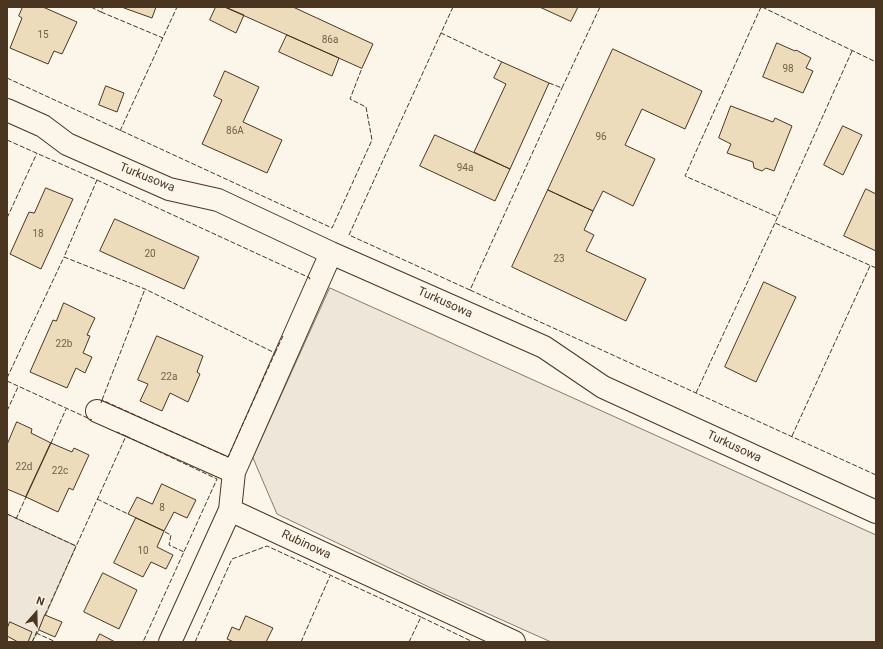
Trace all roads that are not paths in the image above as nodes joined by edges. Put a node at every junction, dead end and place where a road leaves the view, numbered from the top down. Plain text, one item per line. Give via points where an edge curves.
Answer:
1 (7, 110) edge
2 (332, 252) junction
3 (97, 411) dead end
4 (234, 472) junction
5 (230, 510) junction
6 (876, 512) edge
7 (170, 642) edge
8 (514, 642) edge

1 - 2 street, Turkusowa via 43,126 67,144 169,189 218,200
2 - 4 street
2 - 6 street, Turkusowa via 544,347 603,387
3 - 4 street
4 - 5 street
5 - 7 street
5 - 8 street, Rubinowa

